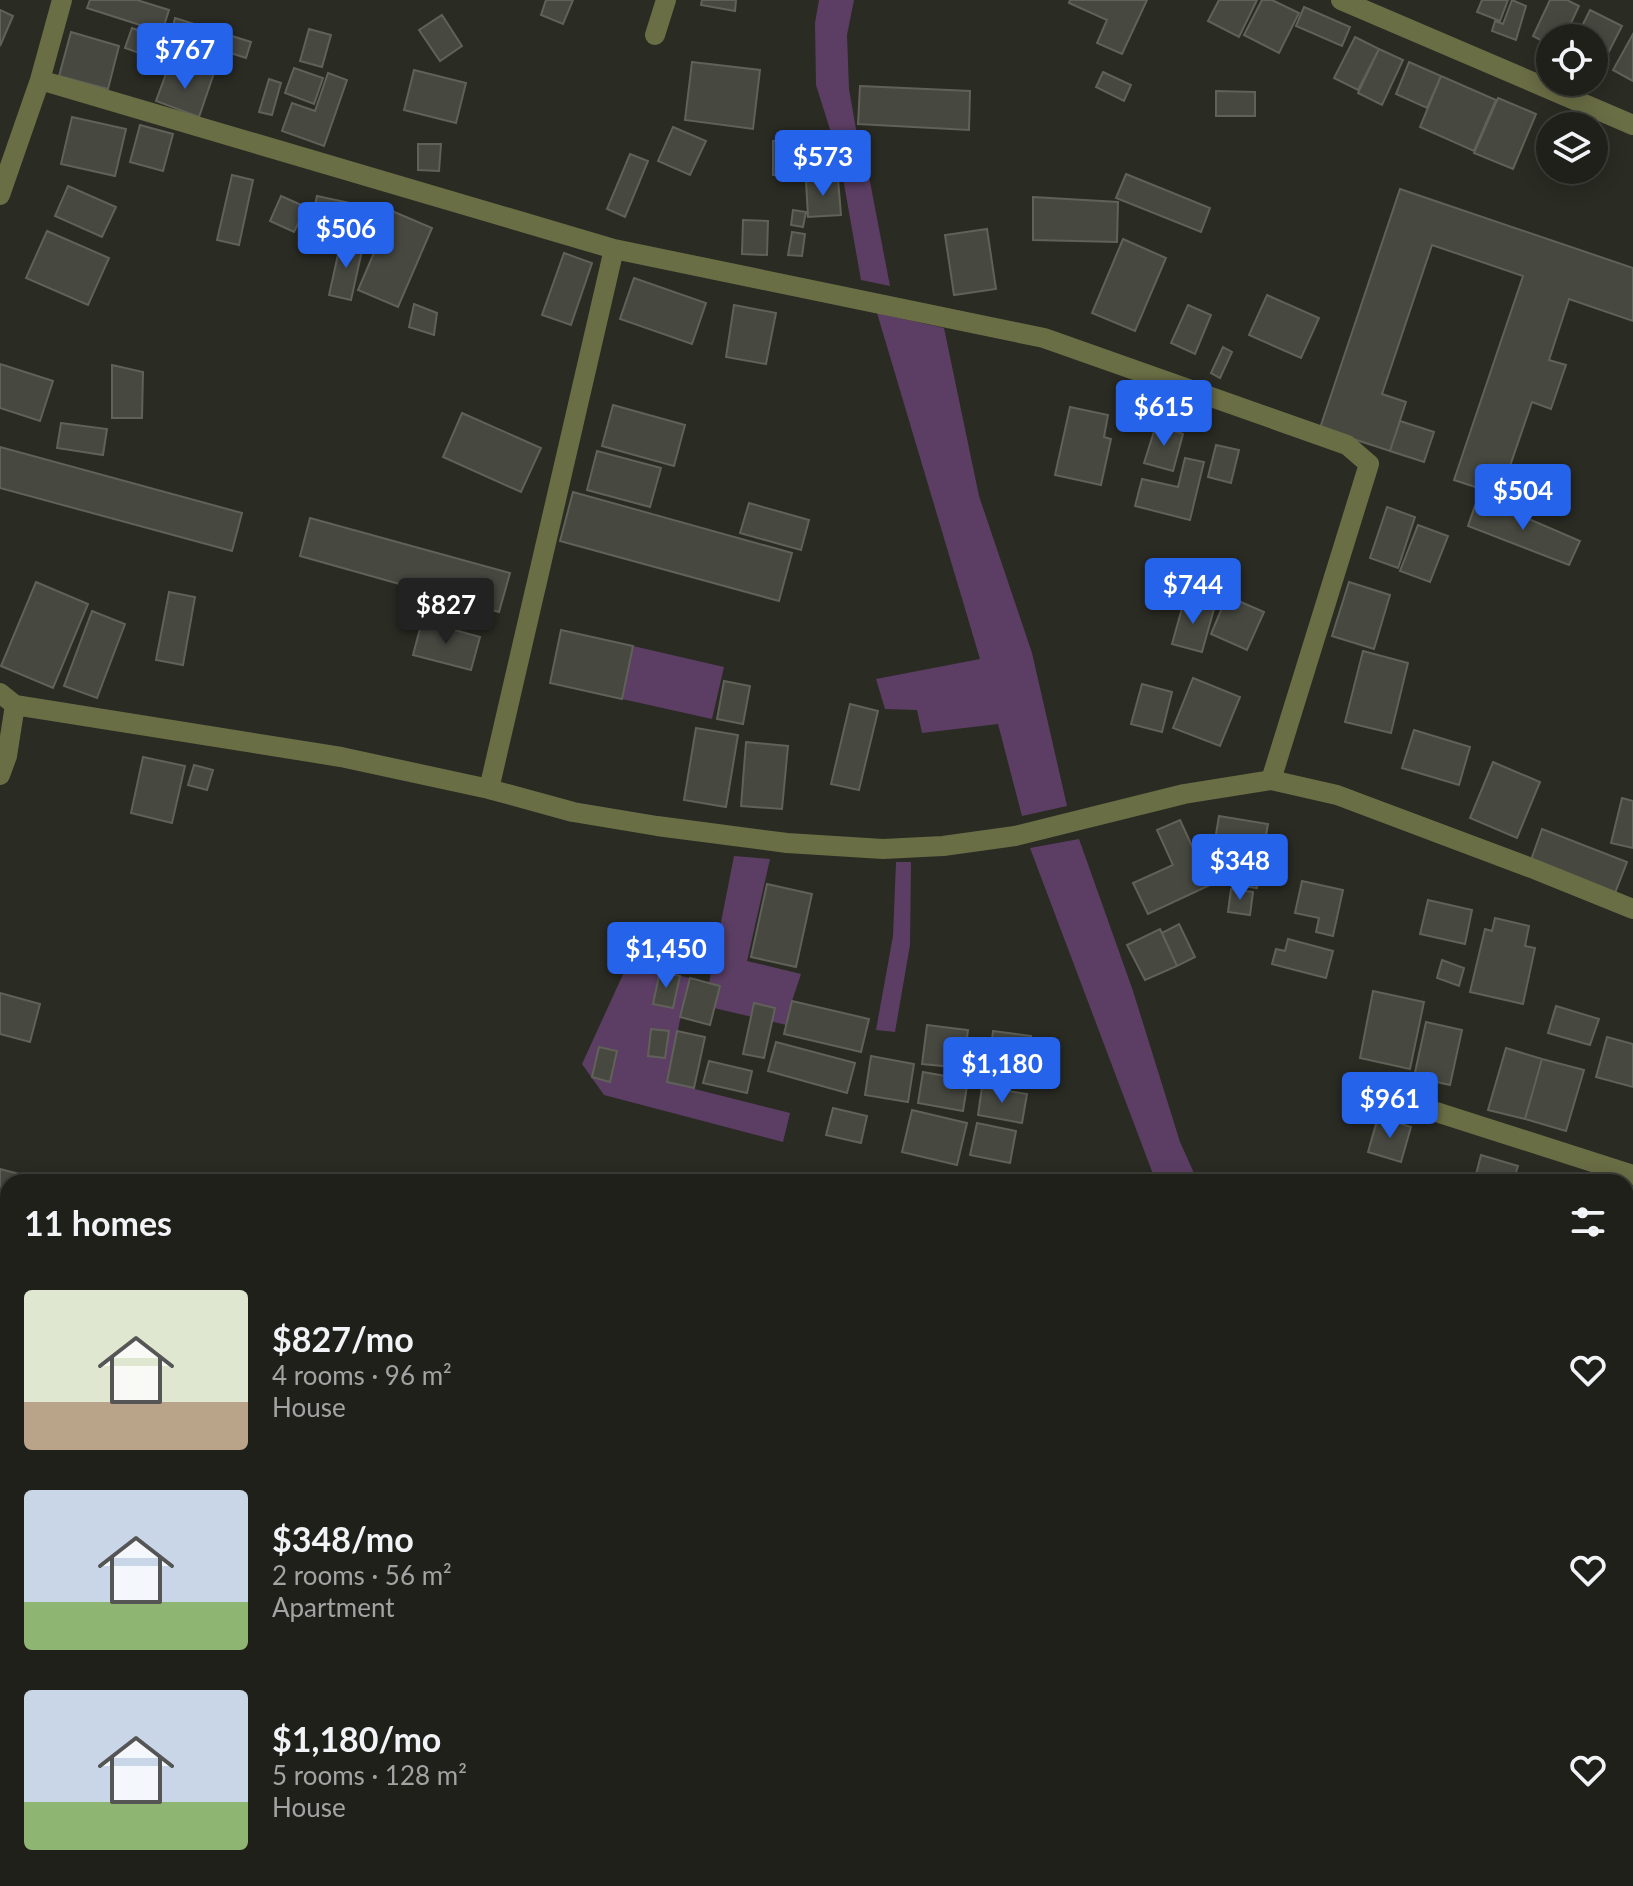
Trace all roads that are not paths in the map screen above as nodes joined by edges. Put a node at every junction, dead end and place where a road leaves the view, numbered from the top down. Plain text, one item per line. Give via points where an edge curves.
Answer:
1 (62, 0) edge
2 (666, 0) edge
3 (1341, 0) edge
4 (655, 35) dead end
5 (40, 80) junction
6 (1633, 125) edge
7 (2, 184) edge
8 (614, 249) junction
9 (8, 699) edge
10 (0, 775) edge
11 (1271, 780) junction
12 (489, 789) junction
13 (1633, 909) edge
14 (1352, 1085) dead end
15 (1630, 1174) edge

1 - 5 street
2 - 4 street
3 - 6 street
5 - 7 street
5 - 8 street
8 - 11 street via 1044,338 1347,445 1369,464
8 - 12 street
9 - 10 street via 7,756
9 - 12 street via 341,757
11 - 12 street via 1184,794 1015,836 883,849 657,826 573,812
11 - 13 street via 1337,795
14 - 15 street

